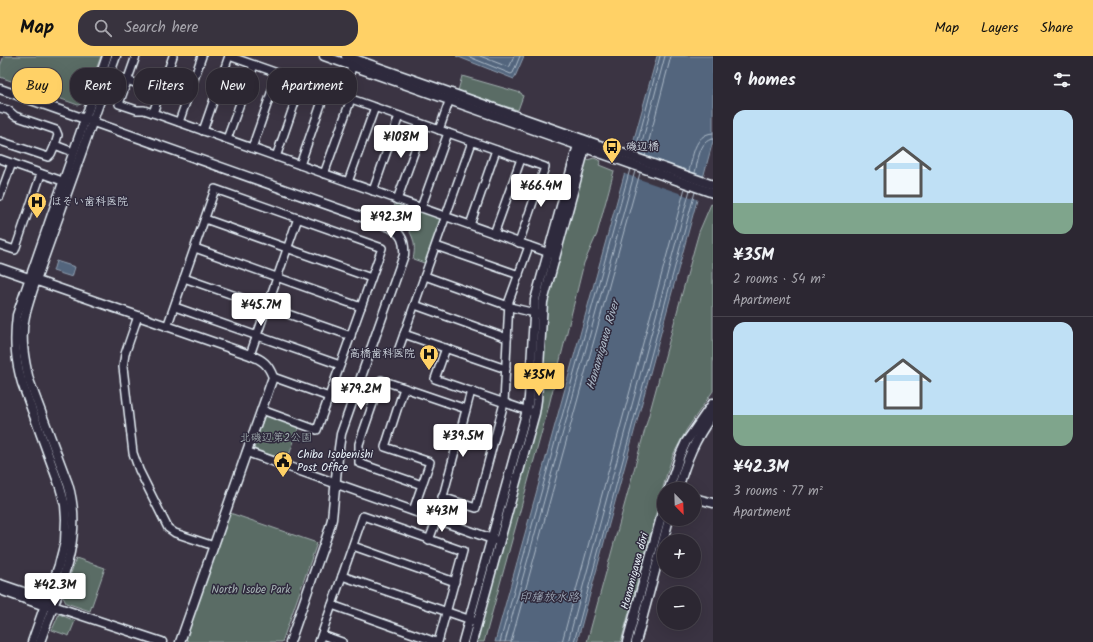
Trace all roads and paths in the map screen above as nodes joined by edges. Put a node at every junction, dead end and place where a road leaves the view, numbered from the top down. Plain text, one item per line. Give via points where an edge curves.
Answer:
1 (107, 56) edge
2 (116, 56) edge
3 (136, 56) edge
4 (173, 56) edge
5 (202, 56) edge
6 (229, 56) edge
7 (324, 56) edge
8 (346, 56) edge
9 (245, 59) edge
10 (354, 63) junction
11 (254, 65) junction
12 (106, 68) edge
13 (109, 68) edge
14 (169, 68) edge
15 (352, 68) edge
16 (267, 69) edge
17 (127, 80) junction
18 (134, 83) edge
19 (0, 89) edge
20 (450, 97) junction
21 (357, 101) edge
22 (94, 104) edge
23 (156, 104) edge
24 (267, 104) edge
25 (294, 104) edge
26 (321, 104) edge
27 (349, 104) edge
28 (375, 107) junction
29 (0, 108) edge
30 (153, 113) junction
31 (399, 116) junction
32 (88, 119) junction
33 (179, 122) junction
34 (424, 125) junction
35 (438, 130) junction
36 (203, 131) junction
37 (448, 133) junction
38 (227, 139) junction
39 (0, 141) edge
40 (472, 142) junction
41 (582, 144) junction
42 (55, 145) junction
43 (252, 148) junction
44 (496, 150) junction
45 (73, 152) junction
46 (276, 157) junction
47 (0, 158) edge
48 (521, 159) junction
49 (12, 163) junction
50 (300, 165) junction
51 (41, 174) junction
52 (324, 174) junction
53 (348, 182) junction
54 (67, 183) junction
55 (712, 189) edge
56 (373, 191) junction
57 (0, 196) edge
58 (397, 200) junction
59 (421, 208) junction
60 (446, 217) junction
61 (298, 218) junction
62 (205, 219) junction
63 (470, 225) junction
64 (494, 234) junction
65 (519, 243) junction
66 (0, 245) edge
67 (436, 246) junction
68 (528, 246) junction
69 (195, 248) junction
70 (288, 248) junction
71 (552, 254) junction
72 (0, 268) edge
73 (518, 275) junction
74 (425, 276) junction
75 (278, 277) junction
76 (184, 278) junction
77 (371, 278) junction
78 (32, 279) junction
79 (415, 305) junction
80 (509, 306) junction
81 (175, 307) junction
82 (267, 307) junction
83 (361, 307) junction
84 (537, 314) junction
85 (138, 316) junction
86 (167, 327) junction
87 (404, 334) junction
88 (257, 336) junction
89 (351, 336) junction
90 (507, 338) junction
91 (446, 348) junction
92 (397, 354) dead end
93 (250, 356) junction
94 (340, 365) junction
95 (506, 369) junction
96 (273, 377) junction
97 (404, 388) junction
98 (471, 391) junction
99 (329, 397) junction
100 (504, 403) junction
101 (713, 403) edge
102 (466, 409) junction
103 (262, 410) junction
104 (530, 412) junction
105 (713, 414) edge
106 (247, 452) junction
107 (671, 482) edge
108 (680, 482) edge
109 (336, 483) junction
110 (422, 485) junction
111 (442, 497) junction
112 (701, 500) edge
113 (713, 503) edge
114 (413, 510) junction
115 (437, 519) junction
116 (659, 526) edge
117 (667, 526) edge
118 (491, 538) junction
119 (429, 540) junction
120 (500, 541) junction
121 (214, 546) junction
122 (352, 546) junction
123 (342, 576) junction
124 (455, 582) junction
125 (0, 584) edge
126 (0, 590) edge
127 (48, 604) junction
128 (332, 605) junction
129 (447, 612) junction
130 (469, 620) junction
131 (477, 622) junction
132 (322, 634) junction
133 (32, 642) edge
134 (40, 642) edge
135 (162, 642) edge
136 (180, 642) edge
137 (290, 642) edge
138 (319, 642) edge
139 (342, 642) edge
140 (437, 642) edge
141 (463, 642) edge
142 (472, 642) edge
143 (627, 642) edge
144 (636, 642) edge

1 - 12 street
2 - 13 street
3 - 17 street
4 - 14 street
5 - 33 street
6 - 9 street
6 - 36 street
7 - 10 street
8 - 10 street
9 - 11 street
10 - 15 street
10 - 20 street
11 - 16 street
11 - 38 street
17 - 18 street
17 - 30 street via 119,104
19 - 32 street
20 - 35 street
20 - 41 street
21 - 28 street
22 - 32 street
23 - 30 street
24 - 43 street
25 - 46 street
26 - 50 street
27 - 52 street
28 - 31 street
28 - 53 street
29 - 42 street via 56,130 58,136
30 - 33 street
31 - 34 street
31 - 56 street
32 - 45 street
32 - 54 street
32 - 109 street via 390,227 399,234 405,246 404,255 341,434
33 - 36 street
34 - 35 street
34 - 58 street
35 - 37 street
36 - 38 street
37 - 40 street
37 - 59 street
38 - 43 street
39 - 42 street via 48,157
40 - 44 street
40 - 60 street
41 - 55 street
41 - 71 street
42 - 45 street
43 - 46 street
44 - 48 street
44 - 63 street
45 - 54 street
46 - 50 street
47 - 49 street
48 - 64 street
48 - 65 street via 545,167
49 - 51 street
49 - 57 street
50 - 52 street
51 - 54 street
51 - 66 street via 15,250
52 - 53 street
53 - 56 street
54 - 78 street
56 - 58 street
58 - 59 street
59 - 60 street
60 - 63 street
60 - 67 street
61 - 62 street via 216,189
61 - 70 street
61 - 77 street via 382,248
62 - 69 street
62 - 70 street
63 - 64 street
64 - 65 street
65 - 68 street
67 - 73 street
67 - 74 street
68 - 71 street
68 - 73 street
69 - 75 street
69 - 76 street
70 - 75 street
70 - 77 street
71 - 84 street via 543,302
72 - 78 street
73 - 80 street
74 - 79 street
74 - 80 street
75 - 82 street
75 - 83 street
76 - 81 street
76 - 82 street
77 - 83 street
78 - 85 street
78 - 127 street via 17,315 15,353 22,383 60,487 66,519 65,542
79 - 87 street
79 - 90 street
80 - 84 street
80 - 90 street
81 - 86 street
81 - 88 street
82 - 88 street
82 - 89 street
83 - 89 street
84 - 104 street via 537,400
85 - 86 street
85 - 121 street via 123,367 136,462 168,528 175,533
86 - 93 street
87 - 91 street
87 - 92 street
88 - 93 street
88 - 94 street
89 - 94 street
90 - 95 street
91 - 95 street
91 - 98 street via 435,379
93 - 96 street via 266,363
94 - 99 street
95 - 100 street
96 - 99 street
96 - 103 street
97 - 102 street
97 - 110 street via 385,447 430,462
97 - 110 street via 381,380 359,444 359,463
98 - 100 street
98 - 102 street
99 - 103 street via 317,430
100 - 104 street
100 - 111 street via 476,508
101 - 107 street via 686,442
102 - 111 street
103 - 106 street
104 - 118 street
104 - 120 street
105 - 108 street via 692,446
106 - 109 street
106 - 121 street
109 - 114 street
109 - 137 street via 329,530
110 - 114 street
111 - 115 street
112 - 113 street
114 - 115 street
115 - 118 street
115 - 119 street
116 - 143 street, Hanamigawa dōri
117 - 144 street, Hanamigawa dōri
118 - 120 street
118 - 130 street
119 - 122 street via 363,516
119 - 124 street via 463,551
120 - 131 street
121 - 136 street
122 - 123 street
122 - 124 street
123 - 128 street
123 - 129 street
124 - 129 street
125 - 127 street
126 - 127 street
127 - 133 street
127 - 134 street
127 - 135 street
128 - 132 street
128 - 140 street
129 - 130 street
129 - 140 street
130 - 131 street
130 - 141 street
131 - 142 street
132 - 138 street
132 - 139 street

